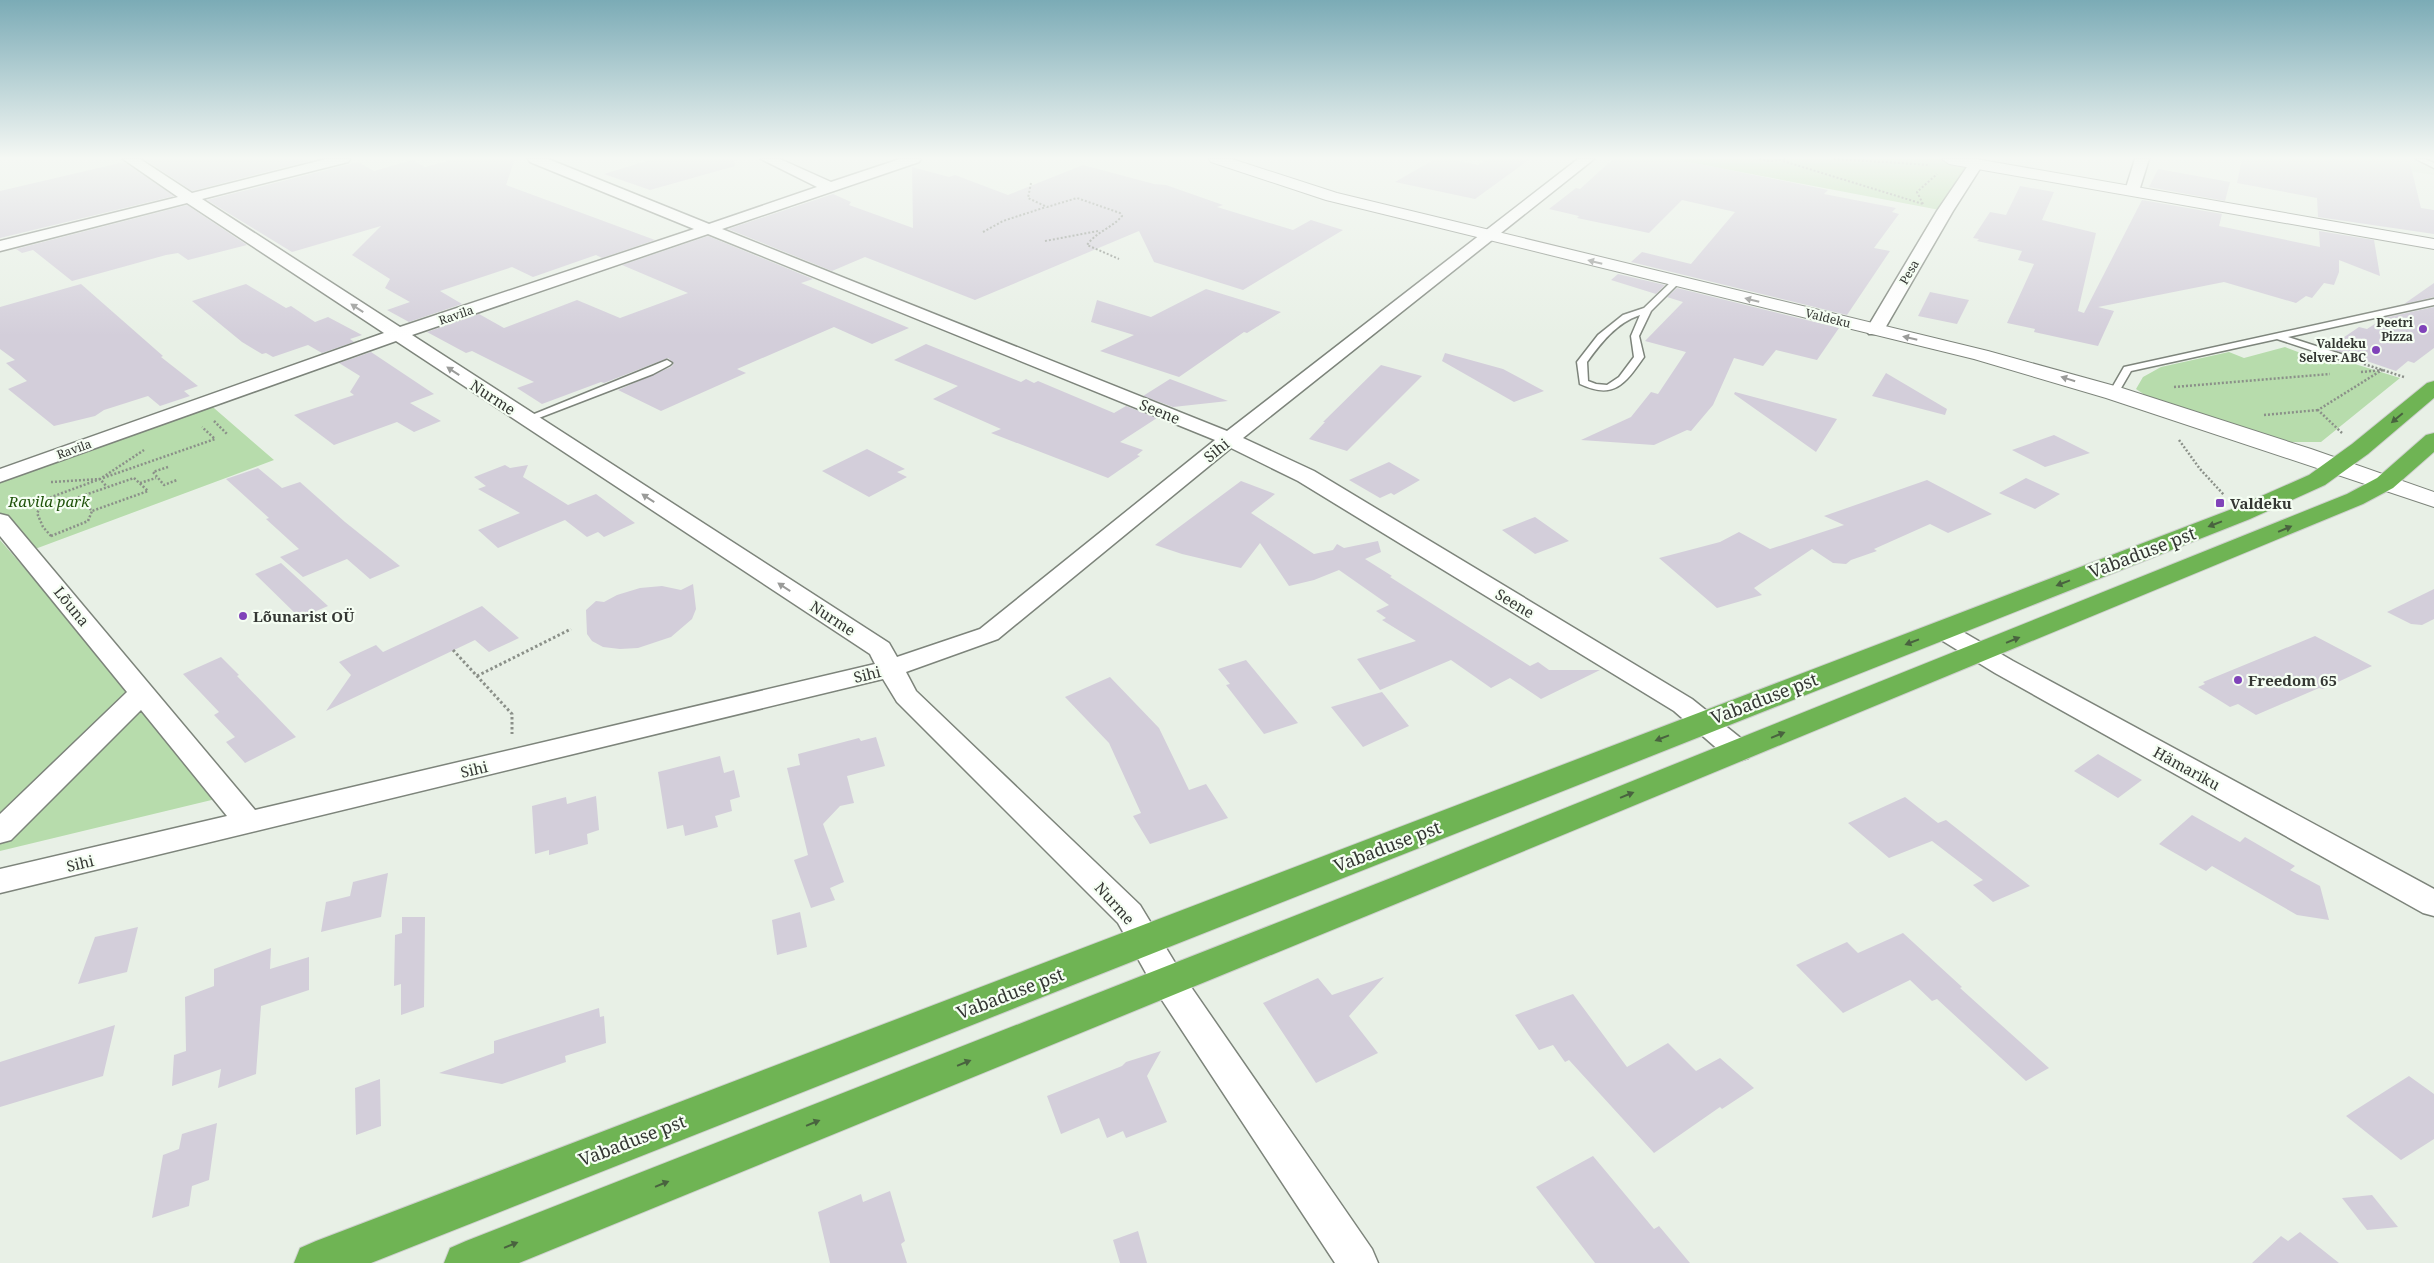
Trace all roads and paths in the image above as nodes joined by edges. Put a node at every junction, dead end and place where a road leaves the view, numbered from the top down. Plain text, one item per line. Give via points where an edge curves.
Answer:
1 (109, 218) edge
2 (218, 218) edge
3 (680, 218) edge
4 (743, 218) edge
5 (1018, 218) edge
6 (1121, 218) edge
7 (1416, 218) edge
8 (1512, 218) edge
9 (1941, 218) edge
10 (2286, 218) edge
11 (710, 230) junction
12 (1098, 231) junction
13 (983, 232) dead end
14 (1489, 236) junction
15 (1045, 241) dead end
16 (2434, 244) edge
17 (0, 246) edge
18 (1119, 259) dead end
19 (1676, 282) junction
20 (2434, 302) edge
21 (1647, 310) junction
22 (1875, 330) junction
23 (398, 334) junction
24 (2277, 336) junction
25 (2347, 358) joint
26 (667, 363) dead end
27 (2382, 370) junction
28 (2354, 372) dead end
29 (2334, 374) dead end
30 (2404, 377) dead end
31 (2434, 387) edge
32 (2167, 388) dead end
33 (2114, 393) junction
34 (2318, 410) junction
35 (2258, 416) dead end
36 (527, 419) junction
37 (198, 424) dead end
38 (219, 426) dead end
39 (2174, 434) dead end
40 (228, 435) dead end
41 (1229, 439) junction
42 (2434, 440) edge
43 (2340, 451) junction
44 (168, 467) dead end
45 (0, 476) edge
46 (156, 478) junction
47 (100, 479) junction
48 (177, 480) dead end
49 (2385, 483) junction
50 (140, 484) junction
51 (107, 487) junction
52 (2229, 500) dead end
53 (2434, 500) edge
54 (92, 511) junction
55 (0, 521) edge
56 (51, 536) junction
57 (22, 546) junction
58 (571, 629) dead end
59 (1942, 630) junction
60 (453, 650) dead end
61 (1980, 653) junction
62 (890, 669) junction
63 (477, 676) junction
64 (142, 692) junction
65 (1704, 721) junction
66 (1738, 751) junction
67 (513, 759) junction
68 (249, 823) junction
69 (0, 832) edge
70 (0, 881) edge
71 (2434, 904) edge
72 (1146, 941) junction
73 (1168, 981) junction
74 (316, 1263) edge
75 (466, 1263) edge
76 (1358, 1263) edge

1 - 17 street
23 -> 2 street, Nurme
3 - 11 street, Seene
4 - 11 street, Ravila
5 - 13 path via 994,224
6 - 12 path via 1116,224
7 - 14 street, Valdeku
8 - 14 street, Sihi
9 - 22 street, Pesa
10 - 16 street
11 - 23 street, Ravila
11 - 41 street, Seene
12 - 15 path
12 - 18 path via 1087,246
19 -> 14 street, Valdeku
14 - 41 street, Sihi
19 - 21 lane
22 -> 19 street, Valdeku
20 - 24 lane
21 - 21 lane via 1626,317 1601,338 1582,362 1583,382 1594,388 1608,388 1621,382 1639,357 1634,336
33 -> 22 street, Valdeku via 1981,355
36 -> 23 street, Nurme
23 - 45 street, Ravila
24 - 25 lane
24 - 33 lane via 2127,370
25 - 27 path
26 - 36 lane
27 - 28 path
27 - 30 path
27 - 34 path
29 - 32 path
31 -> 43 highway, Vabaduse pst
33 - 43 street, Valdeku
34 - 35 path
34 - 43 path
62 -> 36 street, Nurme via 880,649
37 - 47 path via 215,439
38 - 40 path
39 - 52 path
41 - 62 street, Sihi via 989,634
41 - 65 street, Seene via 1306,476 1683,705
42 - 49 highway, Vabaduse pst
43 - 49 street, Valdeku
43 -> 59 highway, Vabaduse pst via 2317,480 2241,514
44 - 46 path via 153,472
46 - 48 path via 164,485
46 - 50 path
47 - 51 path
47 - 56 path via 46,499 37,513
49 - 53 street, Valdeku
61 -> 49 highway, Vabaduse pst via 2355,499
50 - 51 path via 134,478
50 - 54 path via 148,491
51 - 54 path via 79,497
54 - 56 path via 88,522
55 - 57 street, Lõuna
56 - 57 path
57 - 64 street, Lõuna
58 - 63 path
59 - 61 street, Hämariku
59 -> 65 highway, Vabaduse pst
60 - 63 path
66 -> 61 highway, Vabaduse pst
61 - 71 street, Hämariku
62 - 67 street, Sihi
62 - 72 street, Nurme via 906,696 1129,914
63 - 67 path via 512,714
64 - 68 street, Lõuna
64 - 69 street
65 - 66 street, Seene
65 -> 72 highway, Vabaduse pst
73 -> 66 highway, Vabaduse pst
67 - 68 street, Sihi
68 - 70 street, Sihi
72 - 73 street, Nurme
72 - 74 highway, Vabaduse pst
75 -> 73 highway, Vabaduse pst
73 - 76 street, Nurme

